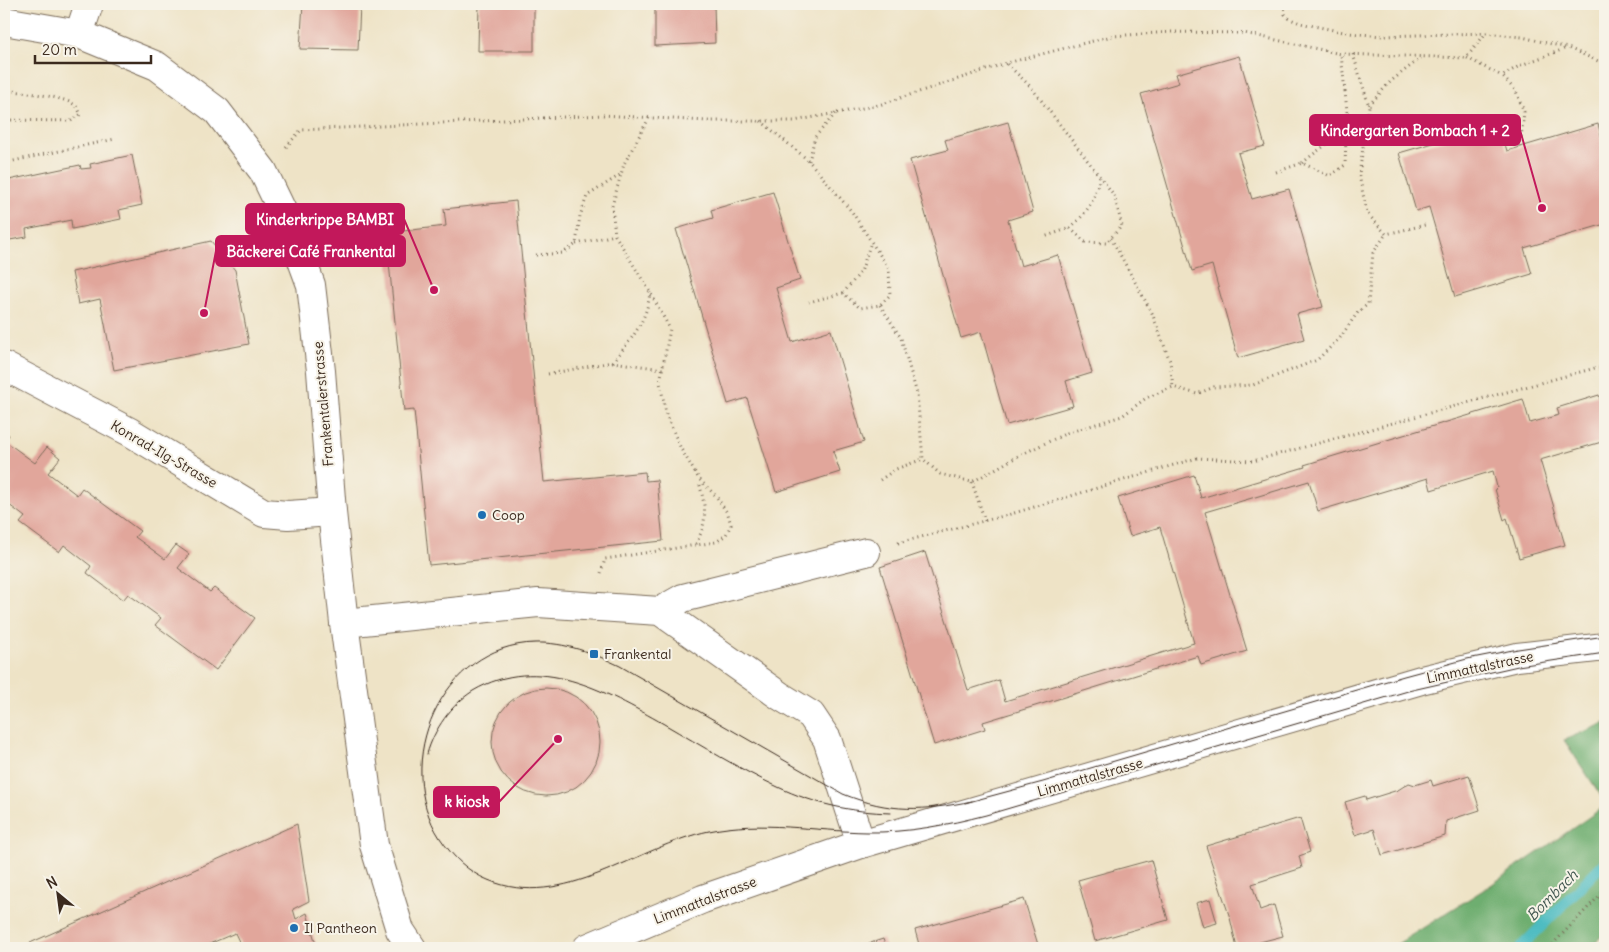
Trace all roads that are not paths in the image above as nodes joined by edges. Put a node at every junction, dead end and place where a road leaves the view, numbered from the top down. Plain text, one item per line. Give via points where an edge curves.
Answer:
1 (89, 4) edge
2 (4, 21) edge
3 (79, 34) junction
4 (4, 366) edge
5 (332, 512) junction
6 (866, 552) road end
7 (660, 611) junction
8 (344, 623) junction
9 (1605, 647) edge
10 (861, 844) junction
11 (412, 948) edge
12 (587, 948) edge

1 - 3 main road
2 - 3 main road, Frankentalerstrasse
3 - 5 main road, Frankentalerstrasse via 157,66 210,105 263,171 289,225 311,285
4 - 5 main road, Konrad-Ilg-Strasse via 130,432 264,513
5 - 8 main road, Frankentalerstrasse
6 - 7 main road via 682,598
7 - 8 main road via 538,603
7 - 10 main road via 811,715 827,739
8 - 11 main road, Frankentalerstrasse via 374,845 400,930
9 - 10 main road, Limmattalstrasse via 1517,657 1421,680
10 - 12 main road, Limmattalstrasse via 703,899

